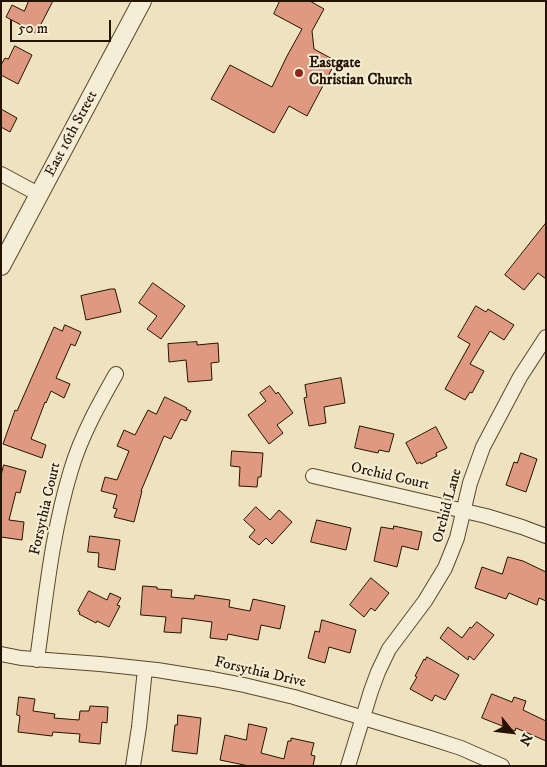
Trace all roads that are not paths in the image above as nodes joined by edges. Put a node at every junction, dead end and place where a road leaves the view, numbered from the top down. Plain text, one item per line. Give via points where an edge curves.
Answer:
1 (142, 1) edge
2 (1, 174) edge
3 (40, 194) junction
4 (1, 266) edge
5 (546, 337) edge
6 (116, 374) dead end
7 (313, 476) dead end
8 (465, 511) junction
9 (546, 536) edge
10 (1, 654) edge
11 (37, 660) junction
12 (145, 669) junction
13 (362, 717) junction
14 (133, 766) edge
15 (348, 766) edge
16 (502, 766) edge

1 - 3 street, East 16th Street
2 - 3 street
3 - 4 street, East 16th Street
5 - 8 street, Orchid Lane via 520,377 483,447 470,483
6 - 11 street, Forsythia Court via 87,428 58,516
7 - 8 street, Orchid Court
8 - 9 street, Orchid Court
8 - 13 street, Orchid Lane via 445,568 383,661
10 - 11 street, Forsythia Drive
11 - 12 street, Forsythia Drive
12 - 13 street, Forsythia Drive via 244,685
12 - 14 street
13 - 15 street, Orchid Lane
13 - 16 street, Forsythia Drive via 461,748

